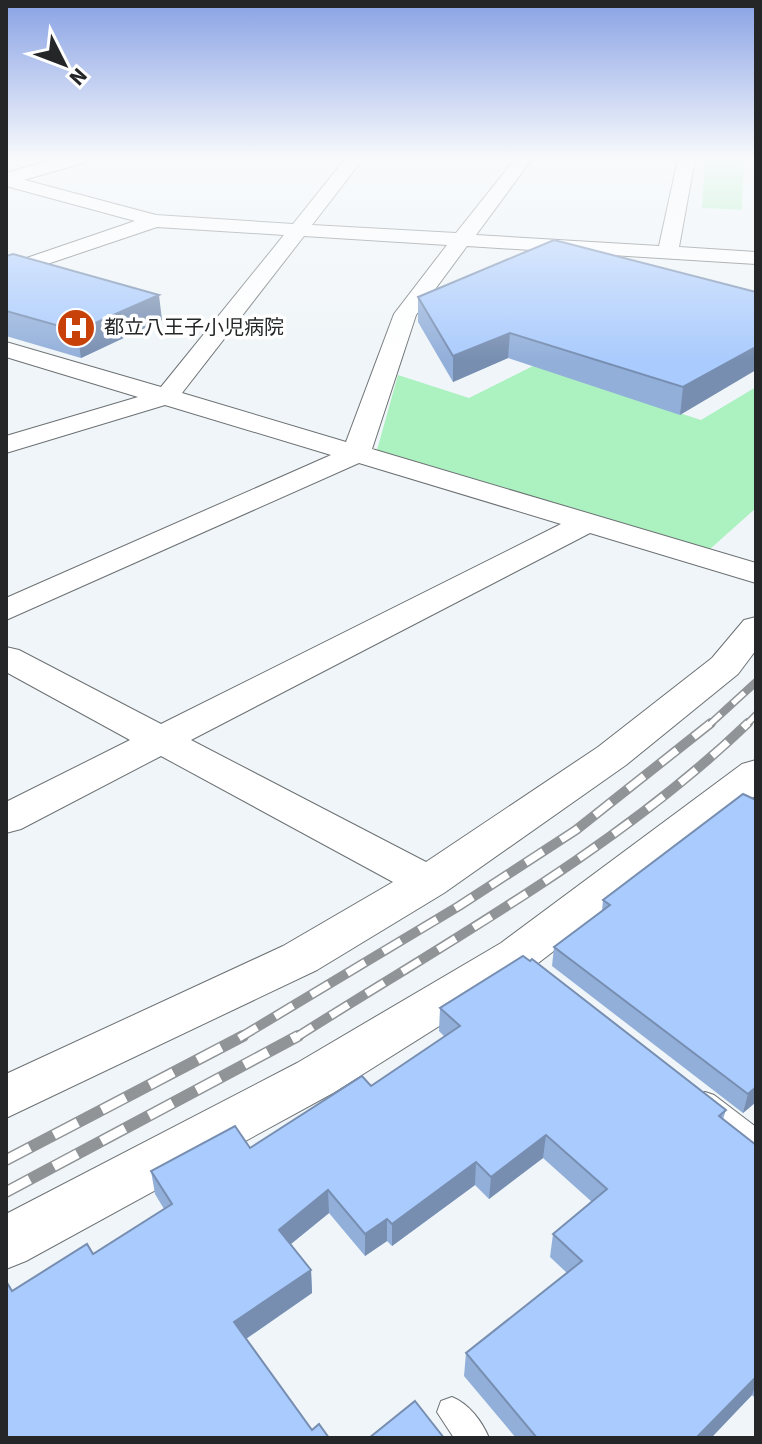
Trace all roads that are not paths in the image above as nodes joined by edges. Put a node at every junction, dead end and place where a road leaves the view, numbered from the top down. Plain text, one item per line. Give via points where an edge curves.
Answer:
1 (139, 226) edge
2 (250, 226) edge
3 (298, 226) edge
4 (472, 226) edge
5 (673, 226) edge
6 (296, 229) junction
7 (461, 240) junction
8 (668, 252) junction
9 (756, 258) edge
10 (6, 272) edge
11 (6, 349) edge
12 (167, 396) junction
13 (6, 445) edge
14 (356, 454) junction
15 (585, 524) junction
16 (756, 573) edge
17 (6, 610) edge
18 (756, 627) edge
19 (6, 658) edge
20 (163, 740) junction
21 (748, 790) edge
22 (6, 819) edge
23 (428, 882) junction
24 (681, 1083) edge
25 (6, 1097) edge
26 (756, 1142) edge
27 (6, 1243) edge
28 (452, 1412) dead end
29 (474, 1438) edge

1 - 10 street
2 - 6 street
3 - 6 street
4 - 7 street
5 - 8 street
6 - 7 street
6 - 12 street
7 - 8 street
7 - 14 street via 405,314
8 - 9 street
11 - 12 street
12 - 13 street
12 - 14 street
14 - 15 street
14 - 17 street
15 - 16 street
15 - 20 street
18 - 23 street via 725,666 612,756
19 - 20 street
20 - 22 street
20 - 23 street
21 - 27 street via 530,965
23 - 25 street via 300,958
24 - 26 lane
28 - 29 lane

